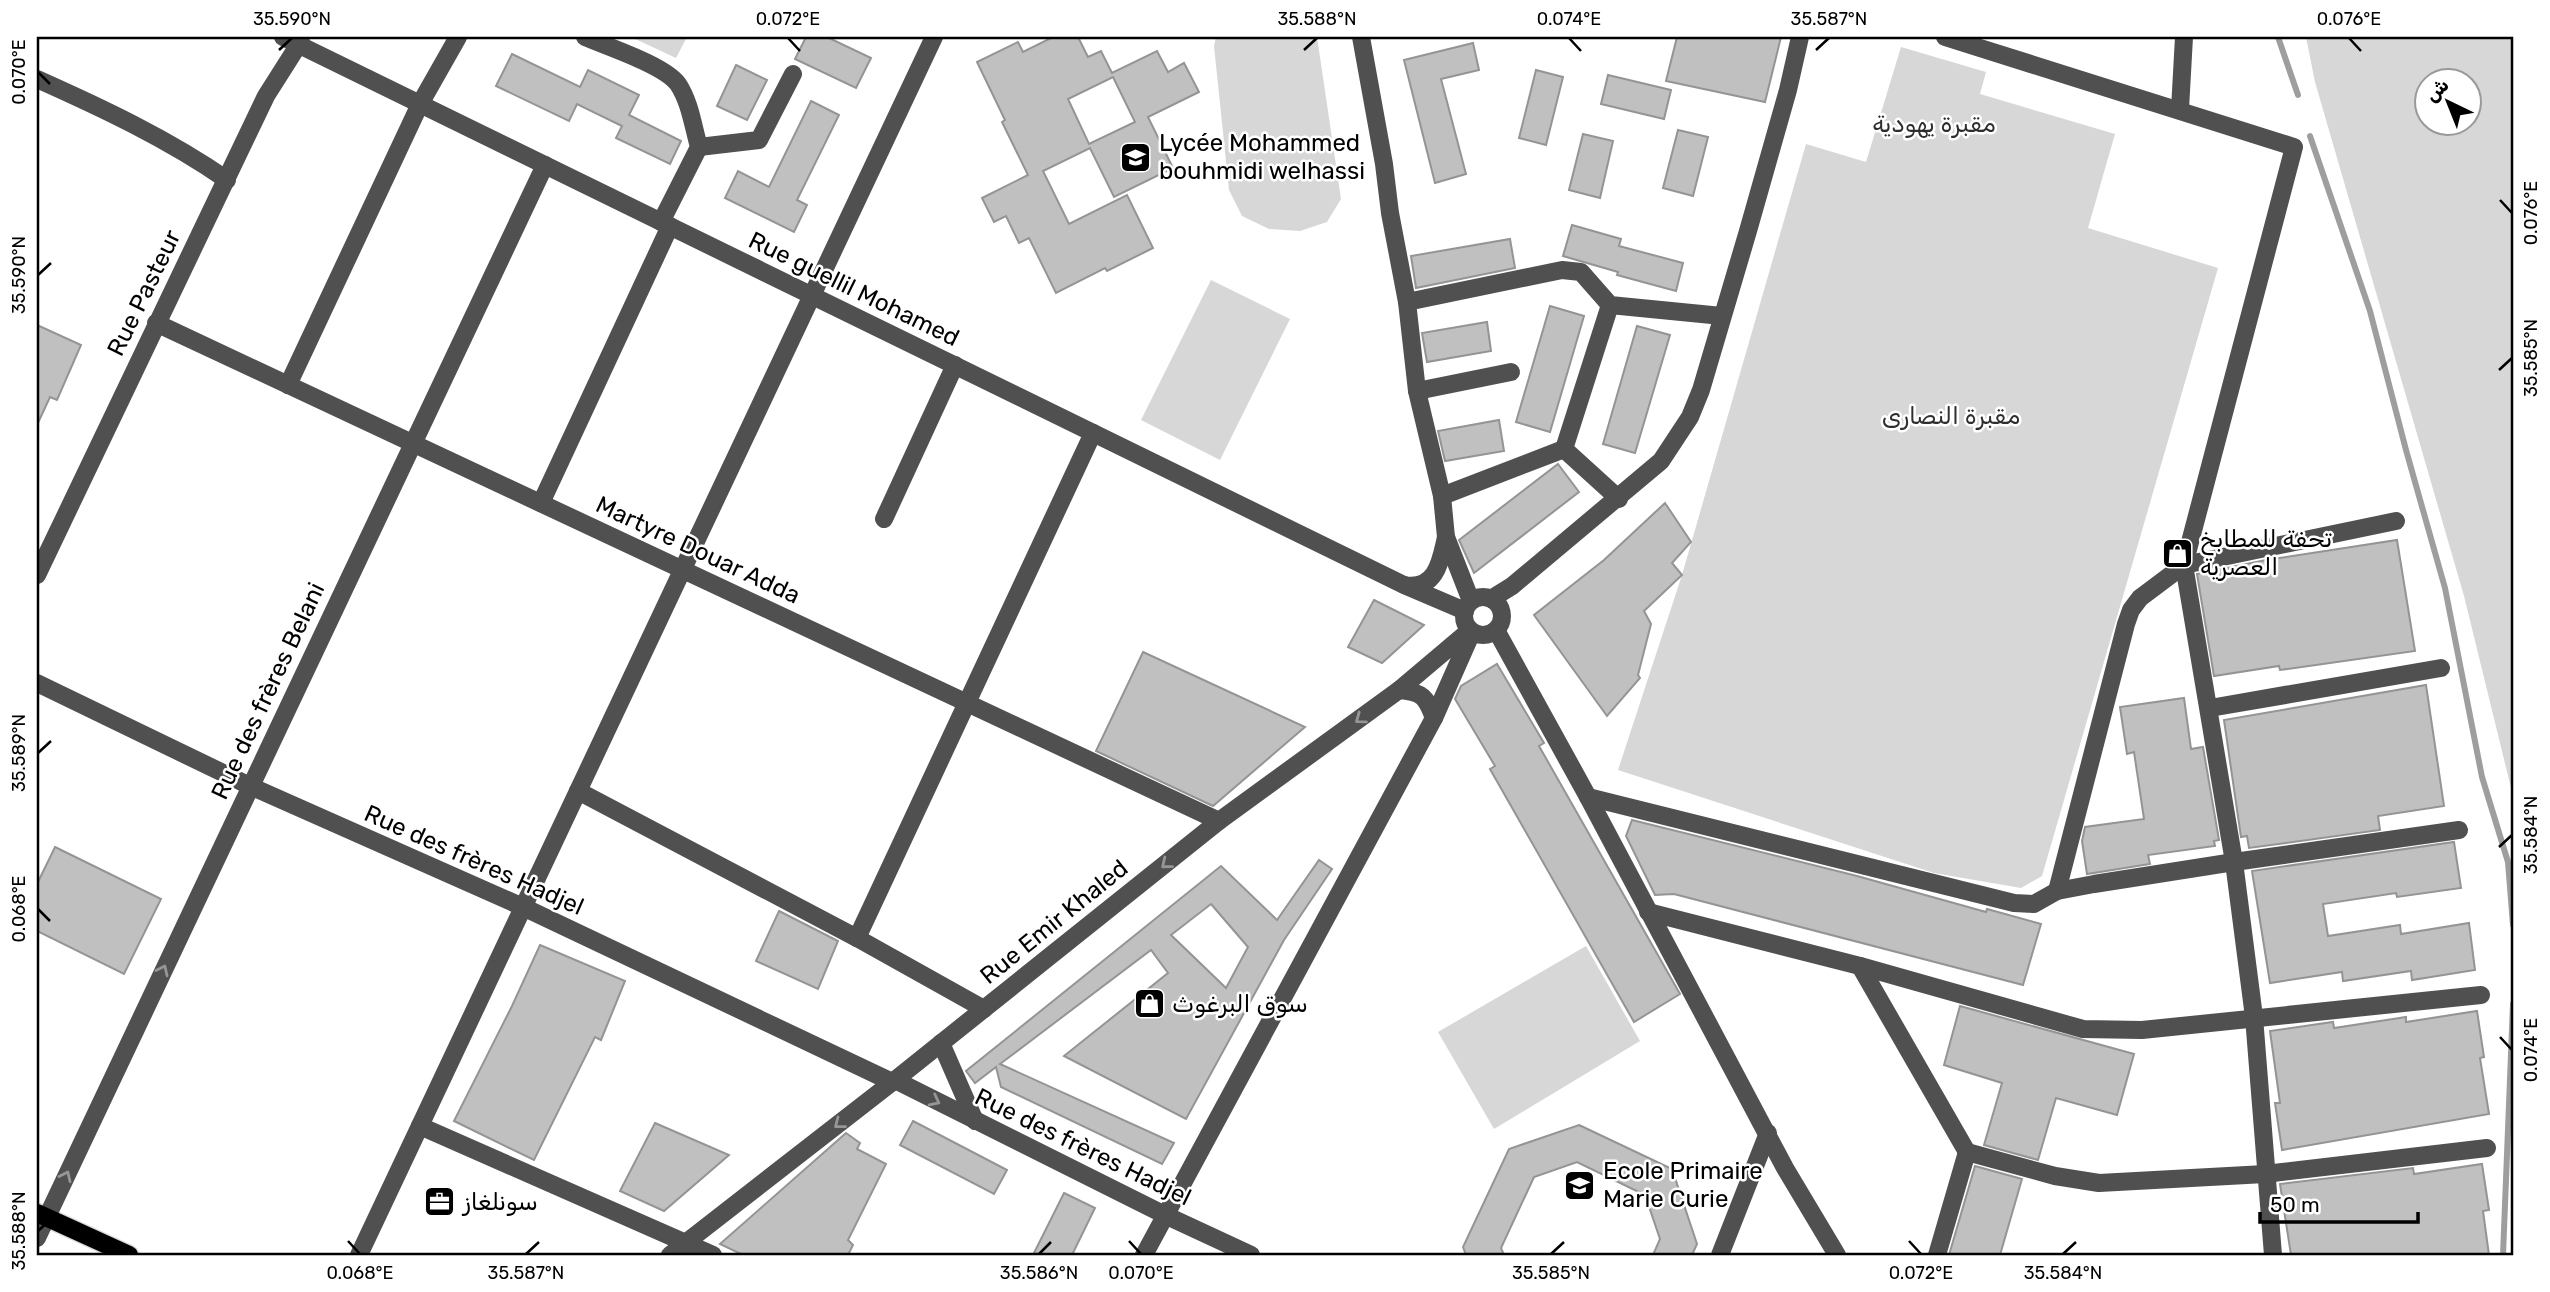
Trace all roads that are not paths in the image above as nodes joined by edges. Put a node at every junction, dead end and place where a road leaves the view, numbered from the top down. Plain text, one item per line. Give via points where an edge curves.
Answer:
1 (458, 37) edge
2 (585, 37) edge
3 (934, 37) edge
4 (1361, 37) edge
5 (1800, 37) edge
6 (1945, 37) edge
7 (2165, 37) edge
8 (297, 39) edge
9 (2184, 40) edge
10 (793, 74) dead end
11 (37, 79) edge
12 (420, 104) junction
13 (2180, 109) junction
14 (699, 147) junction
15 (545, 165) junction
16 (227, 180) junction
17 (665, 224) junction
18 (812, 296) junction
19 (1407, 302) junction
20 (1610, 305) junction
21 (1722, 316) junction
22 (156, 323) junction
23 (955, 365) junction
24 (1511, 372) dead end
25 (288, 385) junction
26 (1417, 391) junction
27 (1093, 433) junction
28 (413, 444) junction
29 (1564, 449) junction
30 (1442, 496) junction
31 (1619, 499) junction
32 (541, 503) junction
33 (884, 519) dead end
34 (2396, 521) dead end
35 (1446, 537) junction
36 (2184, 565) junction
37 (682, 570) junction
38 (37, 575) edge
39 (1404, 585) junction
40 (1491, 599) junction
41 (1468, 606) junction
42 (1496, 630) junction
43 (1471, 631) junction
44 (2441, 668) dead end
45 (37, 683) edge
46 (1399, 690) junction
47 (967, 703) junction
48 (2210, 708) junction
49 (1434, 718) junction
50 (250, 786) junction
51 (578, 791) junction
52 (1588, 797) junction
53 (1219, 821) junction
54 (2459, 830) dead end
55 (2234, 862) junction
56 (2057, 891) junction
57 (523, 906) junction
58 (1648, 912) junction
59 (857, 938) junction
60 (1860, 966) junction
61 (2481, 995) dead end
62 (984, 1009) junction
63 (2254, 1017) junction
64 (941, 1043) junction
65 (893, 1081) junction
66 (975, 1121) junction
67 (420, 1126) junction
68 (1768, 1133) junction
69 (2487, 1147) dead end
70 (1967, 1153) junction
71 (2265, 1174) junction
72 (42, 1215) edge
73 (1167, 1216) junction
74 (37, 1238) edge
75 (687, 1242) junction
76 (129, 1255) edge
77 (359, 1255) edge
78 (670, 1255) edge
79 (713, 1255) edge
80 (1144, 1255) edge
81 (1251, 1255) edge
82 (1720, 1255) edge
83 (1837, 1255) edge
84 (1937, 1255) edge
85 (2273, 1255) edge

1 - 12 street
2 - 14 street via 662,70 676,82
3 - 18 street
4 - 19 street
5 - 21 street
6 - 13 street
7 - 9 street
8 - 12 street, Rue guellil Mohamed
8 - 16 street, Rue Pasteur
9 - 13 street
10 - 14 street via 759,140
11 - 16 street via 195,157
12 - 15 street, Rue guellil Mohamed
12 - 25 street
13 - 36 street via 2294,147
14 - 17 street
15 - 17 street, Rue guellil Mohamed
15 - 28 street, Rue des frères Belani
16 - 22 street, Rue Pasteur
17 - 18 street, Rue guellil Mohamed
17 - 32 street
18 - 23 street, Rue guellil Mohamed
18 - 37 street
19 - 20 street via 1563,270 1581,272
19 - 26 street
20 - 21 street
20 - 29 street
21 - 31 street via 1690,416 1661,461
22 - 25 street, Martyre Douar Adda
22 - 38 street, Rue Pasteur
23 - 27 street, Rue guellil Mohamed
23 - 33 street
24 - 26 street
25 - 28 street, Martyre Douar Adda
26 - 30 street
27 - 39 street, Rue guellil Mohamed
27 - 47 street
28 - 32 street, Martyre Douar Adda
28 - 50 street, Rue des frères Belani
29 - 30 street
29 - 31 street
30 - 35 street
31 - 40 street
32 - 37 street, Martyre Douar Adda
34 - 36 street
35 - 39 street via 1439,569 1432,578
35 - 41 street
36 - 48 street
36 - 56 street via 2131,610
37 - 47 street, Martyre Douar Adda
37 - 51 street
39 - 41 street, Rue guellil Mohamed
40 - 41 street via 1481,598
40 - 42 street via 1502,614
41 - 43 street via 1465,623
42 - 43 street via 1484,635
42 - 52 street
43 - 46 street, Rue Emir Khaled
43 - 49 street
44 - 48 street
45 - 50 street, Rue des frères Hadjel
46 - 49 street via 1417,691
46 -> 53 street, Rue Emir Khaled
47 - 53 street, Martyre Douar Adda
47 - 59 street
48 - 55 street
49 - 73 street
50 - 57 street, Rue des frères Hadjel
72 -> 50 street, Rue des frères Belani
51 - 57 street
51 - 59 street
52 - 56 street via 2014,903 2034,904
52 - 58 street
53 -> 62 street, Rue Emir Khaled
54 - 55 street
55 - 56 street
55 - 63 street
57 - 65 street, Rue des frères Hadjel
57 - 67 street
58 - 60 street
58 - 68 street
59 - 62 street
60 - 63 street via 2083,1029 2142,1030
60 - 70 street
61 - 63 street
62 - 64 street, Rue Emir Khaled
63 - 71 street
64 - 65 street, Rue Emir Khaled
64 - 66 street
65 -> 66 street, Rue des frères Hadjel
65 -> 75 street, Rue Emir Khaled
66 - 73 street, Rue des frères Hadjel
67 - 75 street
67 - 77 street
68 - 82 street
68 - 83 street
69 - 71 street
70 - 71 street via 2055,1176 2099,1182
70 - 84 street
71 - 85 street
72 - 74 street, Rue des frères Belani
72 - 76 main road
73 - 80 street
73 - 81 street, Rue des frères Hadjel
75 - 78 street, Rue Emir Khaled
75 - 79 street

